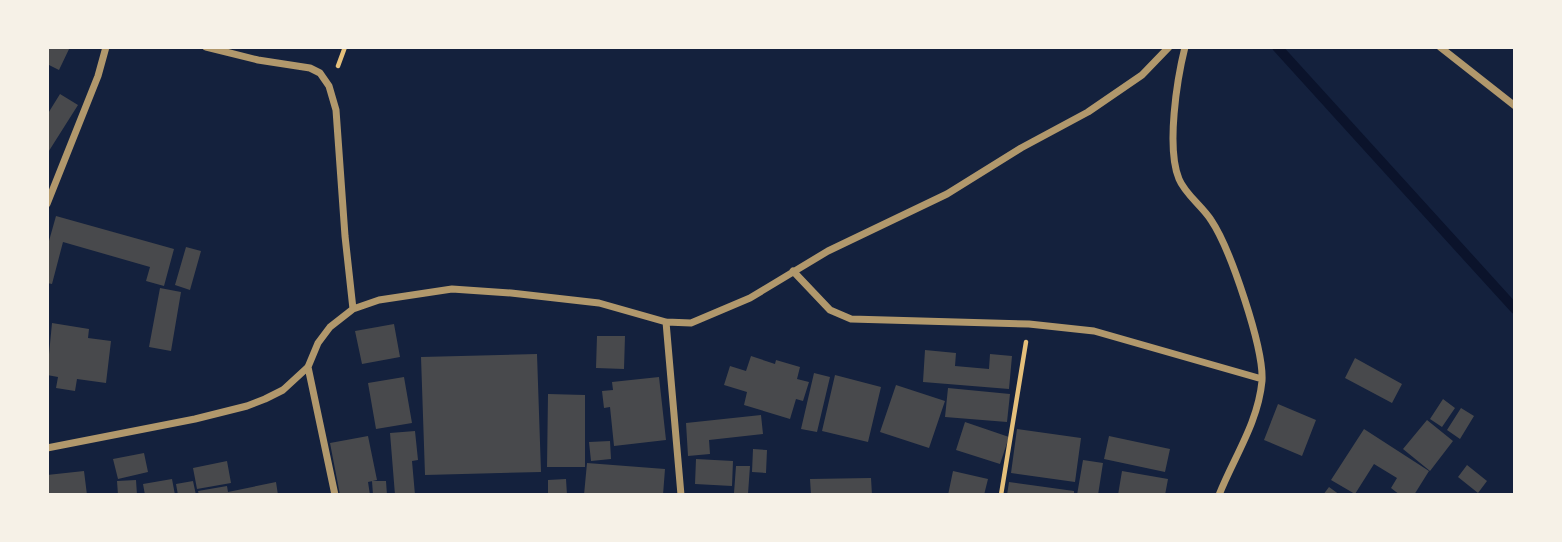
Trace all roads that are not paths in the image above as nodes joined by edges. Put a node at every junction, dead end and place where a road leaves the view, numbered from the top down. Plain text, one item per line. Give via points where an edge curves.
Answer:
1 (106, 47) edge
2 (206, 47) edge
3 (1169, 47) edge
4 (1185, 47) edge
5 (1440, 47) edge
6 (1515, 106) edge
7 (47, 204) edge
8 (793, 271) junction
9 (352, 309) junction
10 (666, 322) junction
11 (308, 367) junction
12 (1262, 379) junction
13 (47, 448) edge
14 (335, 495) edge
15 (681, 495) edge
16 (1219, 495) edge

1 - 7 street
2 - 9 street via 310,68 329,86 336,110
3 - 8 street via 1142,75 1088,111 947,194
4 - 12 street via 1175,107 1175,163 1179,180 1225,243 1252,326
5 - 6 street
8 - 10 street via 719,312 691,323
8 - 12 street via 830,310 850,319 1029,324 1106,333
9 - 10 street via 379,300 452,289 599,303
9 - 11 street via 330,327
10 - 15 street
11 - 13 street via 283,390 247,406
11 - 14 street
12 - 16 street via 1256,410

